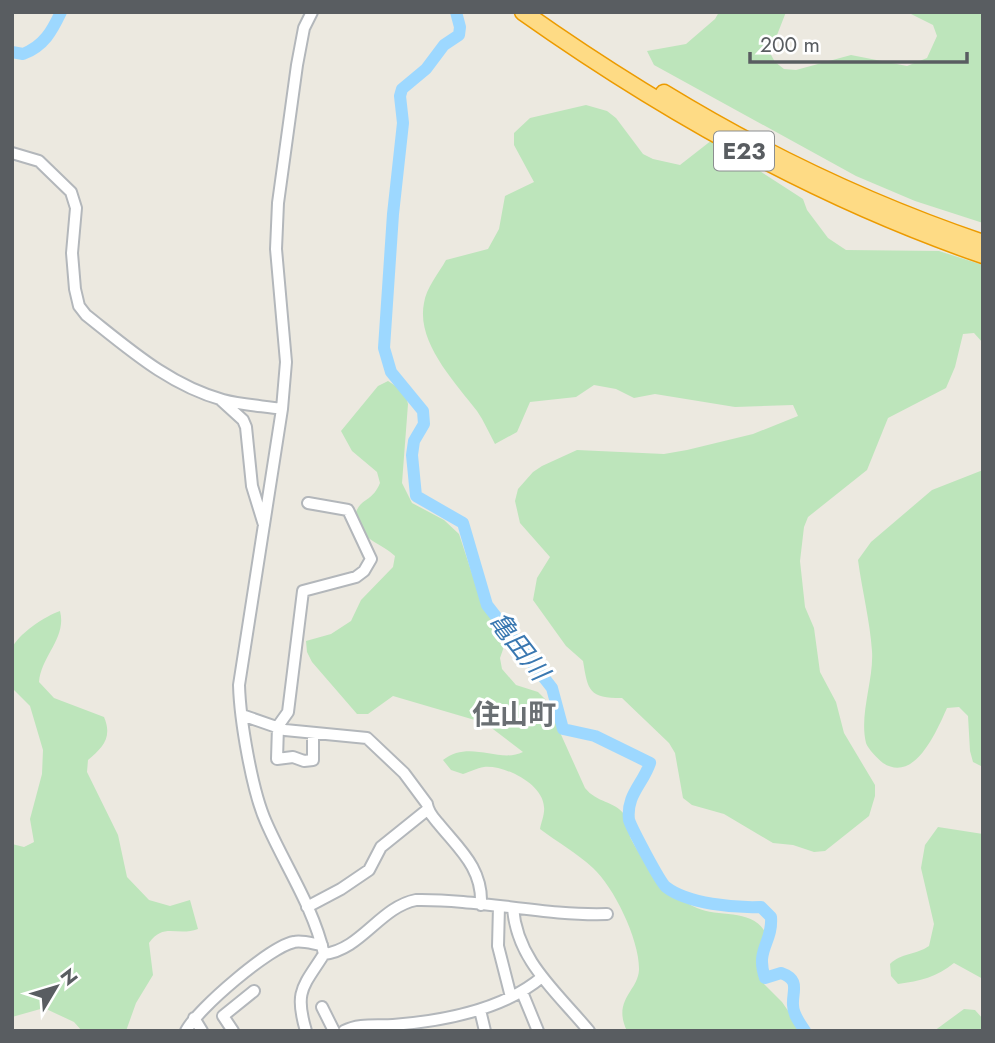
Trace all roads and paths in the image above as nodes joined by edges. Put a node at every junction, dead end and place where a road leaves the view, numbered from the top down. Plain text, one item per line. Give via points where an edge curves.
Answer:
1 (312, 12) edge
2 (523, 12) edge
3 (542, 12) edge
4 (12, 153) edge
5 (983, 243) edge
6 (983, 255) edge
7 (222, 400) junction
8 (282, 409) junction
9 (309, 503) dead end
10 (264, 526) junction
11 (242, 715) junction
12 (278, 726) junction
13 (313, 735) junction
14 (427, 810) junction
15 (481, 905) junction
16 (307, 906) junction
17 (499, 906) junction
18 (513, 908) junction
19 (607, 915) dead end
20 (323, 949) junction
21 (542, 977) junction
22 (254, 991) dead end
23 (522, 992) junction
24 (511, 997) junction
25 (322, 1007) dead end
26 (480, 1010) junction
27 (194, 1018) junction
28 (368, 1028) edge
29 (586, 1030) edge
30 (186, 1031) edge
31 (202, 1031) edge
32 (233, 1031) edge
33 (306, 1031) edge
34 (334, 1031) edge
35 (344, 1031) edge
36 (485, 1031) edge
37 (538, 1031) edge

1 - 8 street via 297,65 278,203 276,249 286,362
2 - 6 highway, E23 via 638,89 733,145 857,206
3 - 5 highway, E23 via 644,80 761,147 860,196
4 - 7 street via 39,161 71,192 76,208 75,289 86,315 154,369
7 - 8 street
7 - 10 street via 246,426 252,486
8 - 10 street
9 - 12 street via 348,510 371,559 356,577 303,591 288,712
10 - 11 street via 240,677
11 - 12 street
11 - 16 street via 264,818
12 - 13 street
12 - 13 street via 277,760 313,760
13 - 14 street via 367,738 404,773
14 - 15 street via 468,859 482,888
14 - 16 street via 383,844 369,870
15 - 17 street
15 - 20 street via 410,901 338,953
16 - 20 street
17 - 18 street
17 - 24 street via 498,946
18 - 19 street
18 - 21 street via 518,936
20 - 27 street via 293,942 236,980
20 - 33 street via 299,1001
21 - 23 street
21 - 29 street
22 - 32 street via 223,1016
23 - 24 street
23 - 37 street
24 - 26 street
25 - 34 street
26 - 28 street
26 - 36 street
27 - 30 street
27 - 31 street
28 - 35 street via 355,1026

